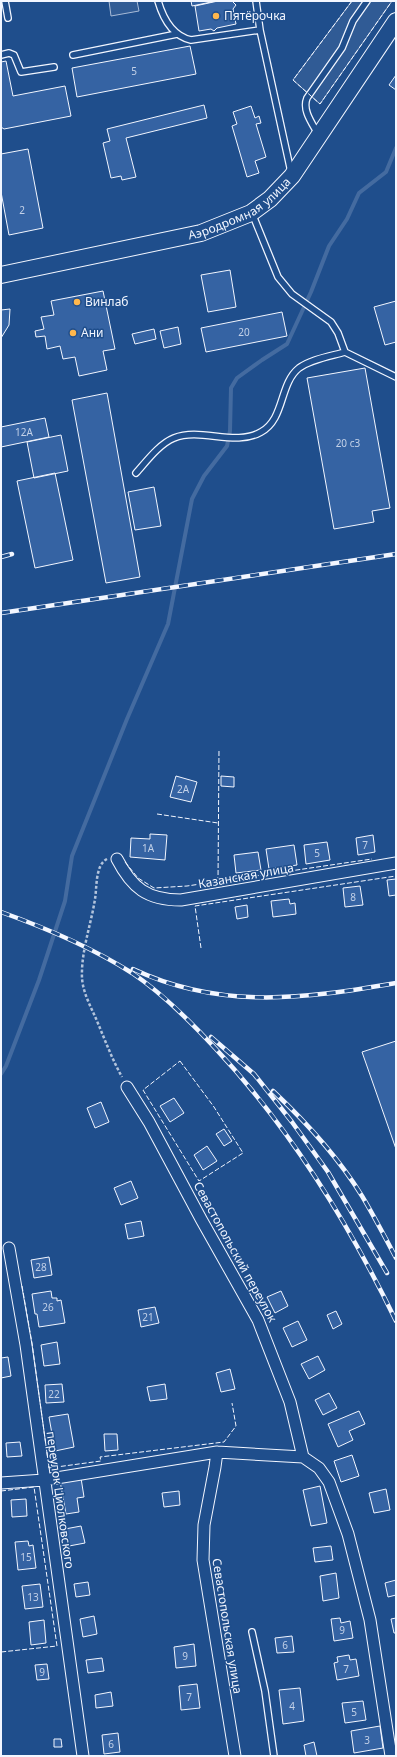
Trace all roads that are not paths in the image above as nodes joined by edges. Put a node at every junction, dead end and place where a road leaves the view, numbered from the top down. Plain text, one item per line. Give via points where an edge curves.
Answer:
1 (5, 1) edge
2 (158, 1) edge
3 (256, 1) edge
4 (367, 1) edge
5 (8, 18) dead end
6 (396, 21) edge
7 (260, 30) junction
8 (177, 34) junction
9 (1, 55) edge
10 (73, 55) dead end
11 (54, 67) dead end
12 (319, 136) junction
13 (292, 176) junction
14 (251, 213) junction
15 (1, 275) edge
16 (345, 352) junction
17 (396, 377) edge
18 (136, 473) dead end
19 (117, 858) road end
20 (396, 863) edge
21 (127, 1087) road end
22 (9, 1248) dead end
23 (217, 1452) junction
24 (303, 1456) junction
25 (44, 1480) junction
26 (1, 1484) edge
27 (252, 1632) dead end
28 (83, 1756) edge
29 (235, 1756) edge
30 (274, 1756) edge
31 (390, 1756) edge

1 - 5 lane
2 - 8 lane via 165,20
3 - 7 lane
4 - 12 lane via 349,27 346,42 305,102 306,111
6 - 12 street, Аэродромная улица
7 - 8 lane via 191,40
7 - 13 lane
8 - 10 lane
9 - 11 lane via 14,55 21,72
12 - 13 street, Аэродромная улица
13 - 14 street, Аэродромная улица via 270,199
14 - 15 street, Аэродромная улица via 201,232
14 - 16 lane via 278,277 292,294 331,322
16 - 17 lane
16 - 18 lane via 299,368 291,378 273,422 260,433 237,438 193,435 173,438
19 - 20 street, Казанская улица via 134,885 147,893 169,900
21 - 24 street, Севастопольский переулок via 149,1122 258,1320 290,1402
22 - 25 street, переулок Циолковского via 26,1345
23 - 24 street
23 - 25 street
23 - 29 street, Севастопольская улица via 204,1525 203,1560
24 - 31 street via 320,1468 329,1482 348,1534 370,1620
25 - 26 street
25 - 28 street, переулок Циолковского
27 - 30 lane, Севастопольская улица via 265,1691

